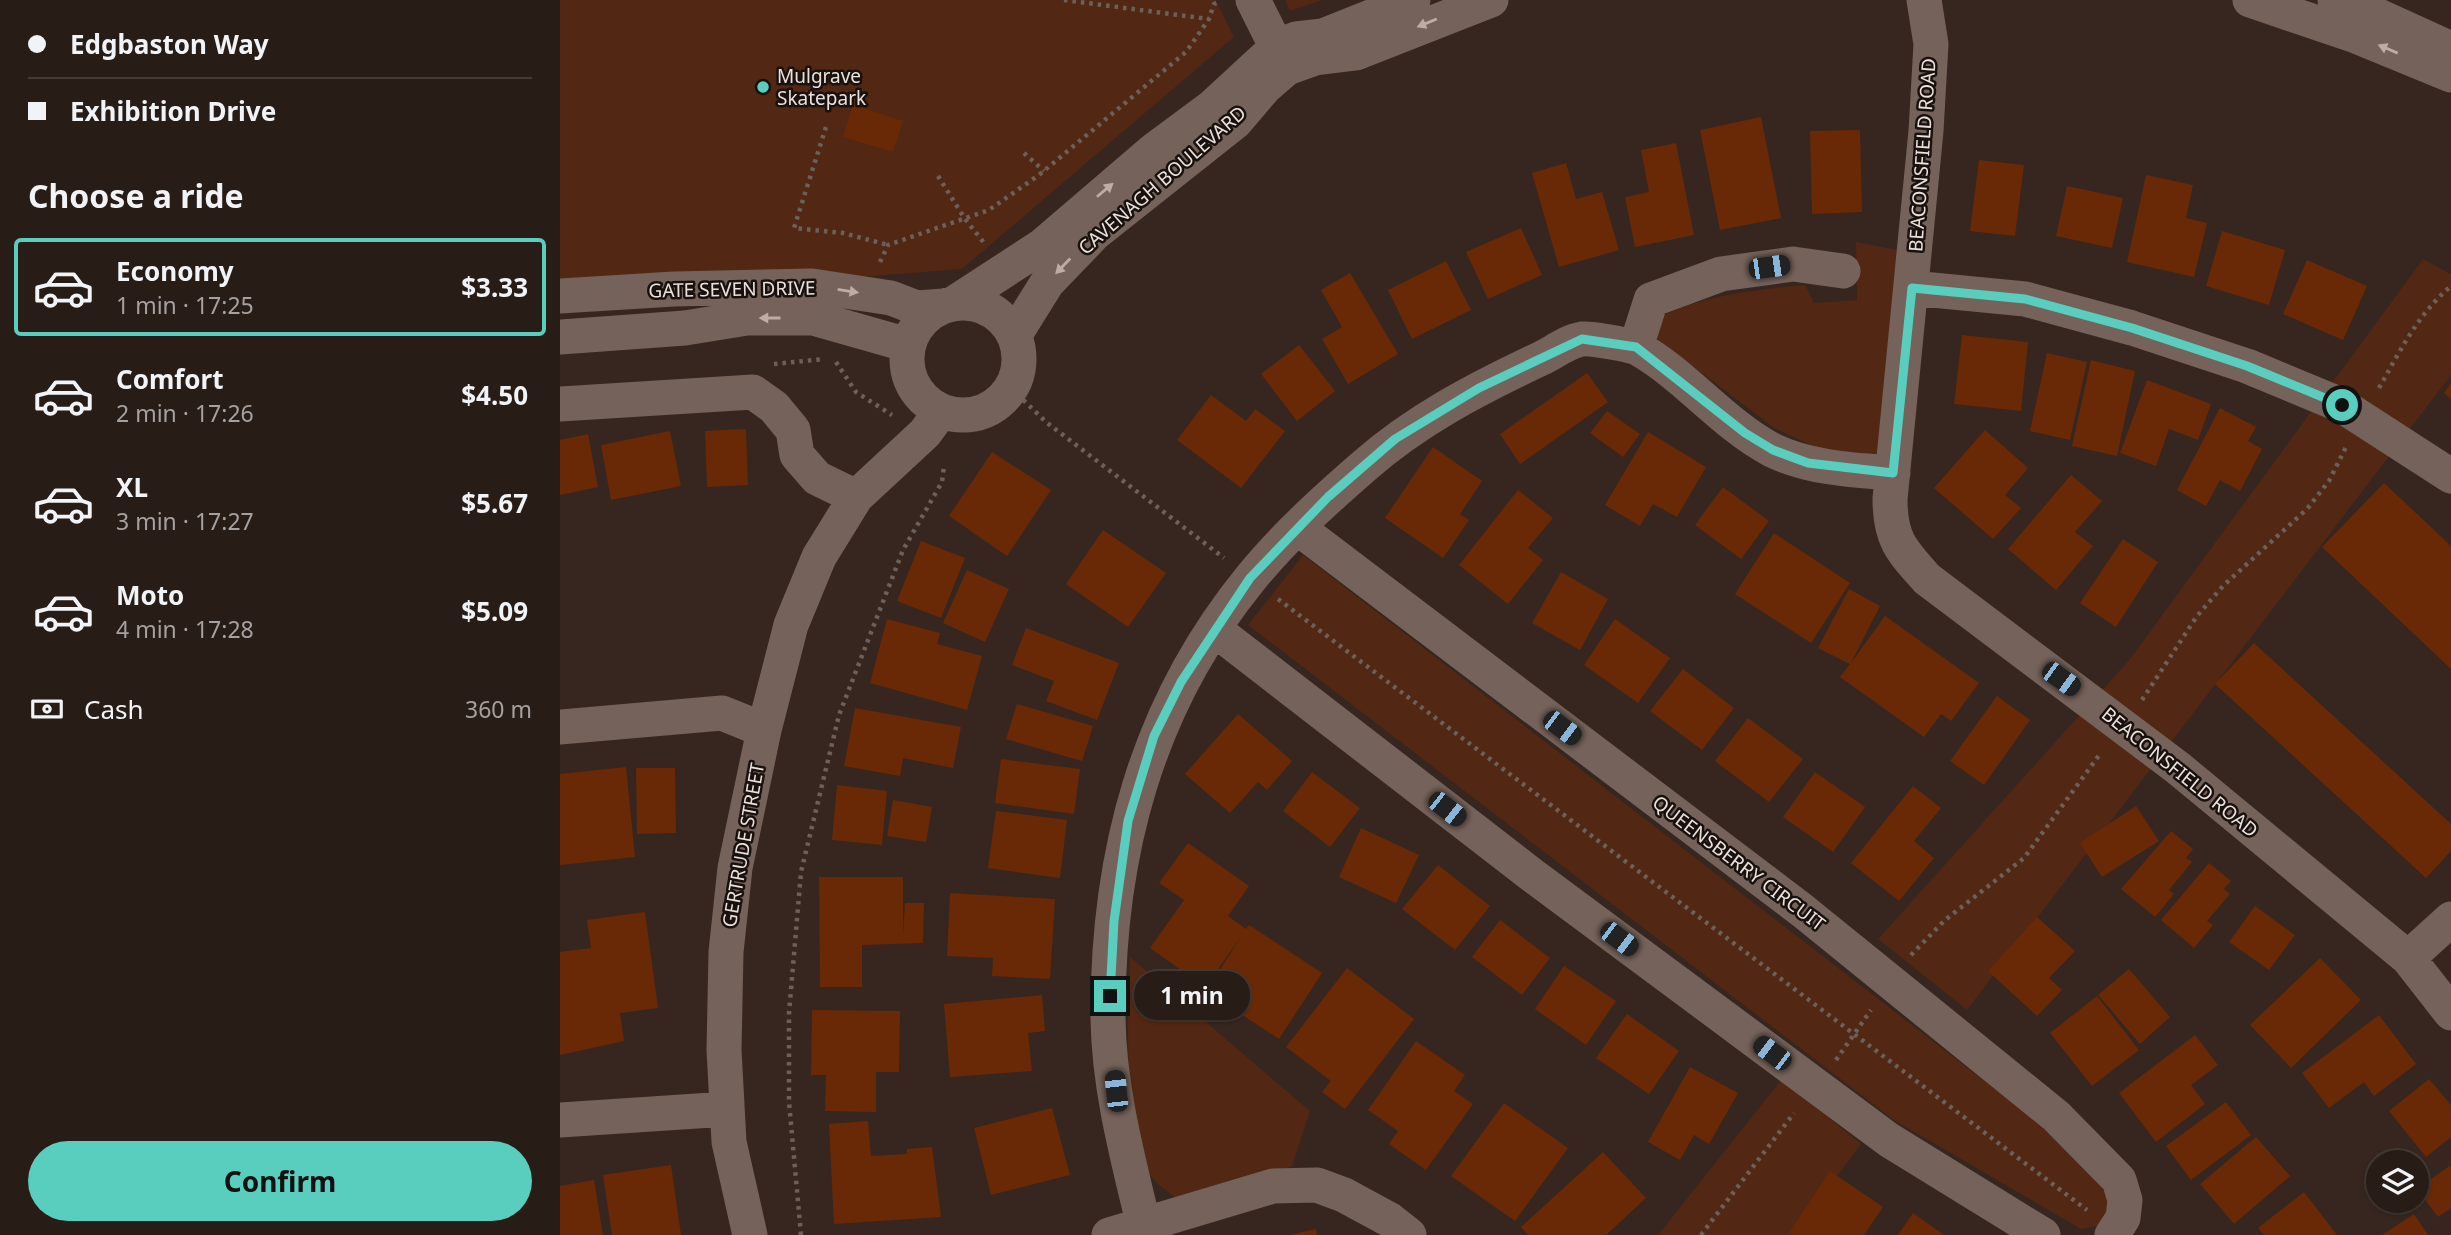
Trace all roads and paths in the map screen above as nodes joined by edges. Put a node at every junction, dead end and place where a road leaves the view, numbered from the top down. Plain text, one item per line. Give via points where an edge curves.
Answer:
1 (1064, 0) edge
2 (1224, 0) edge
3 (1253, 0) edge
4 (1413, 0) edge
5 (1492, 0) edge
6 (1924, 0) edge
7 (1944, 0) edge
8 (2250, 0) edge
9 (2334, 0) edge
10 (1209, 19) junction
11 (1931, 44) junction
12 (2451, 49) edge
13 (1282, 57) junction
14 (2451, 75) edge
15 (826, 127) dead end
16 (1024, 153) dead end
17 (1044, 171) junction
18 (938, 176) dead end
19 (965, 219) junction
20 (888, 245) junction
21 (1007, 271) junction
22 (1843, 271) dead end
23 (2451, 286) edge
24 (1912, 288) junction
25 (865, 294) junction
26 (560, 296) edge
27 (948, 305) junction
28 (848, 329) junction
29 (1014, 336) junction
30 (560, 337) edge
31 (908, 345) junction
32 (1636, 347) junction
33 (765, 364) dead end
34 (1011, 388) junction
35 (929, 401) junction
36 (560, 404) edge
37 (2362, 416) junction
38 (1893, 473) junction
39 (2451, 476) edge
40 (942, 482) dead end
41 (865, 489) junction
42 (1298, 528) junction
43 (1250, 578) junction
44 (1214, 629) junction
45 (2123, 725) junction
46 (560, 727) edge
47 (764, 730) junction
48 (2451, 919) edge
49 (2408, 958) junction
50 (1889, 979) junction
51 (2451, 1013) edge
52 (1855, 1036) junction
53 (1816, 1085) junction
54 (727, 1110) junction
55 (560, 1120) edge
56 (1144, 1226) junction
57 (1180, 1226) edge
58 (2114, 1233) edge
59 (750, 1235) edge
60 (801, 1235) edge
61 (1109, 1235) edge
62 (1409, 1235) edge
63 (1701, 1235) edge
64 (2043, 1235) edge

1 - 10 path
2 - 10 path via 1214,4
3 - 13 street
4 - 13 street, CAVENAGH BOULEVARD via 1323,36 1296,39
5 -> 13 street, CAVENAGH BOULEVARD via 1356,52
6 - 11 street, BEACONSFIELD ROAD
7 - 11 street, BEACONSFIELD ROAD
14 -> 8 street
9 - 12 street
10 - 17 path via 1186,52
11 - 24 street, BEACONSFIELD ROAD
21 -> 13 street via 1154,150
13 -> 29 street, CAVENAGH BOULEVARD via 1265,87 1235,122 1095,233 1047,283
15 - 20 path via 794,228 843,233
16 - 17 path
17 - 19 path via 989,210
18 - 19 path
19 - 20 path
19 - 21 path
20 - 25 path
21 - 27 street
22 - 32 street via 1793,264 1721,274 1651,300
23 - 37 path via 2414,327
24 - 37 street via 2025,299 2132,328 2247,366
24 - 38 street, BEACONSFIELD ROAD
26 -> 25 street, GATE SEVEN DRIVE via 812,286
25 - 27 street, GATE SEVEN DRIVE via 917,308
27 - 29 street via 971,303 989,309 1004,320
27 - 31 street via 928,314
28 -> 30 street, GATE SEVEN DRIVE via 813,318 747,318 685,328
28 - 31 street, GATE SEVEN DRIVE
28 - 33 path via 834,359
29 - 34 street via 1019,362
31 - 35 street via 909,377
32 - 38 street via 1773,450 1808,463
32 - 42 street via 1582,339 1479,388 1395,439
34 - 35 street via 991,407 975,414 958,415
34 - 43 path via 1046,422
35 - 41 street, GERTRUDE STREET via 925,433
36 - 41 street via 753,392 774,407 793,430 797,455 817,478
37 - 39 street
37 - 45 path via 2329,481 2197,616
38 - 45 street, BEACONSFIELD ROAD via 1890,522 1898,548 1927,579
40 - 60 path via 903,550 839,715 801,872 789,1013 789,1102
41 - 47 street, GERTRUDE STREET via 819,557 791,625
42 - 43 street
42 - 50 street, QUEENSBERRY CIRCUIT
43 - 44 street
43 - 52 path
44 - 53 street
44 - 56 street via 1154,736 1128,821 1114,921 1108,1020 1118,1115
45 - 49 street, BEACONSFIELD ROAD
45 - 50 path via 2024,858 1945,920
46 - 47 street via 722,713
47 - 54 street, GERTRUDE STREET via 735,867 726,952
48 - 49 street
49 - 51 street, BEACONSFIELD ROAD
50 - 52 path
50 - 58 street, QUEENSBERRY CIRCUIT via 2056,1116 2119,1180 2125,1200 2123,1218
52 - 53 path
52 - 58 path
53 - 63 path
53 - 64 street via 1889,1140
54 - 55 street
54 - 59 street, GERTRUDE STREET via 729,1142
56 - 57 street
56 - 61 street
57 - 62 street via 1273,1186 1317,1185 1344,1195

